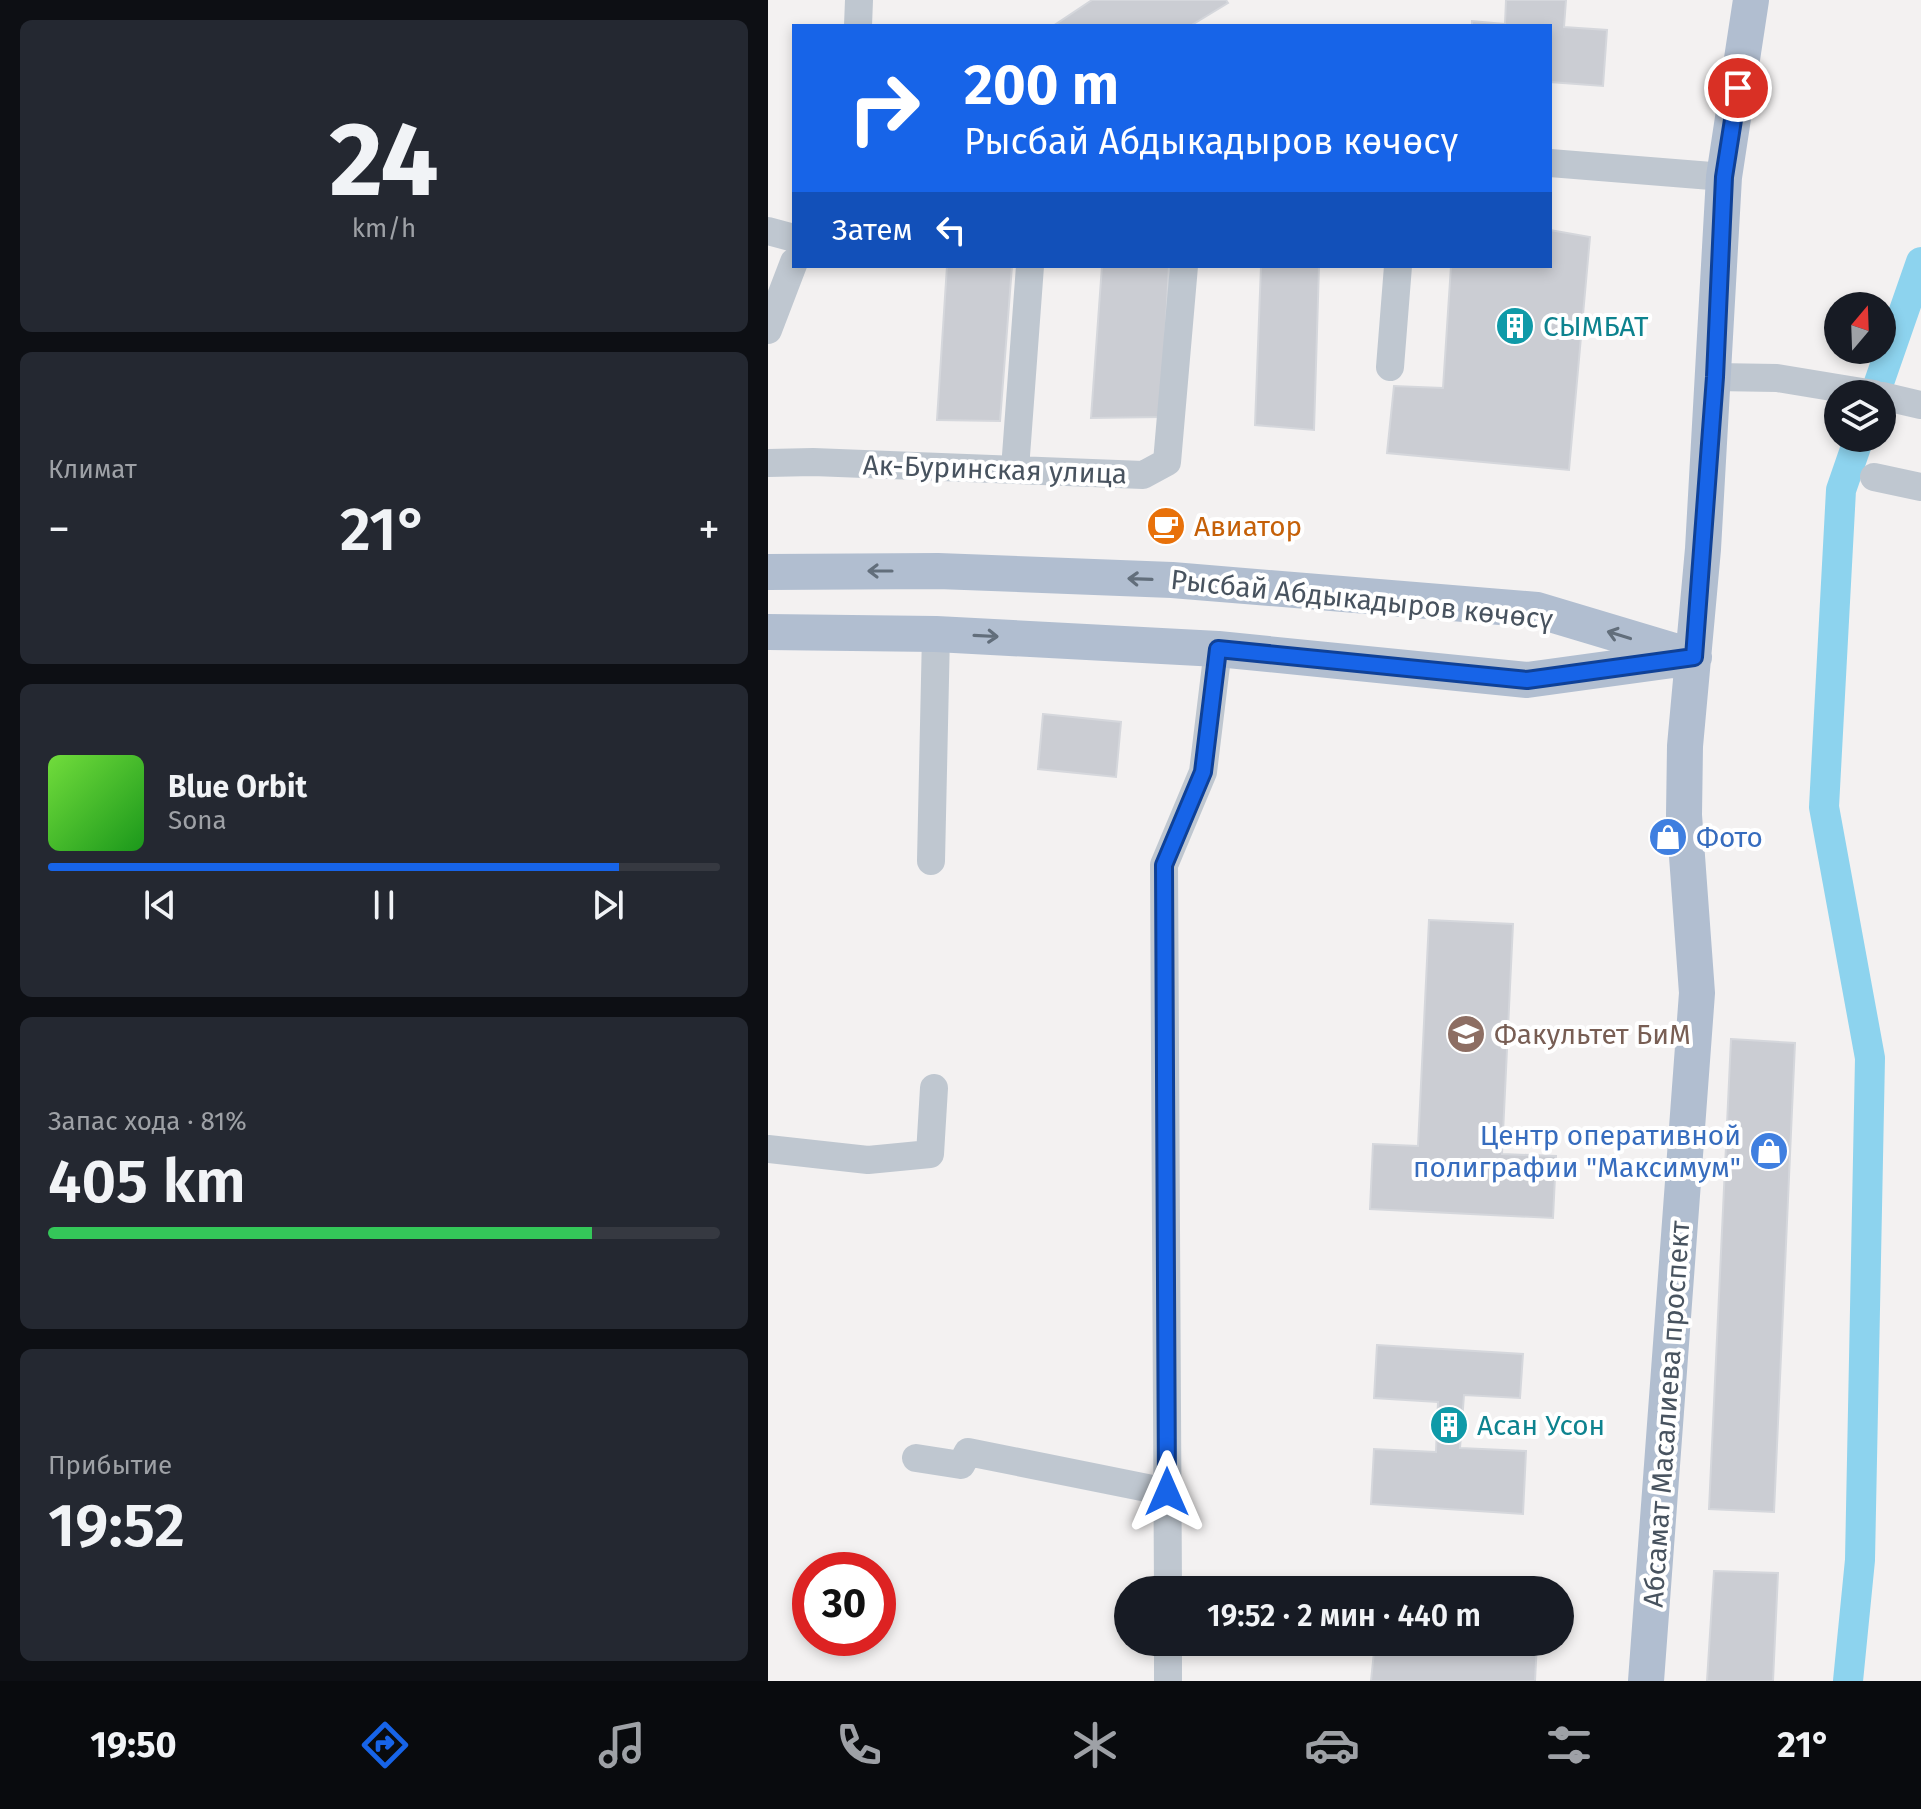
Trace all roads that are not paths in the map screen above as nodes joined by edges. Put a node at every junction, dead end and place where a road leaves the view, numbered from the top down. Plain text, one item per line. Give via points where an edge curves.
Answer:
1 (859, 0) edge
2 (1751, 0) edge
3 (858, 24) edge
4 (1552, 163) edge
5 (1724, 177) junction
6 (768, 231) edge
7 (792, 237) edge
8 (792, 267) edge
9 (1030, 268) edge
10 (1184, 268) edge
11 (1398, 268) edge
12 (768, 330) edge
13 (1390, 367) dead end
14 (1715, 377) junction
15 (1824, 386) edge
16 (1896, 399) edge
17 (1921, 405) edge
18 (768, 463) edge
19 (1015, 469) junction
20 (1874, 477) dead end
21 (1921, 487) edge
22 (768, 572) edge
23 (768, 632) edge
24 (936, 634) junction
25 (1218, 649) junction
26 (1694, 657) junction
27 (931, 861) dead end
28 (934, 1088) dead end
29 (768, 1149) edge
30 (916, 1458) dead end
31 (1167, 1492) junction
32 (1168, 1576) edge
33 (1168, 1656) edge
34 (1168, 1681) edge
35 (1646, 1681) edge

1 - 3 street
2 - 5 main road, Абсамат Масалиева проспект
4 - 5 street
5 - 14 main road, Абсамат Масалиева проспект
6 - 7 street
8 - 12 street
9 - 19 street
10 - 19 street, Ак-Буринская улица via 1167,462 1143,475
11 - 13 street
14 - 15 street
14 - 26 main road, Абсамат Масалиева проспект
16 - 17 street
18 - 19 street, Ак-Буринская улица
20 - 21 street
26 -> 22 main road, Рысбай Абдыкадыров көчөсү via 1537,610 1172,580 938,571
23 - 24 main road, Рысбай Абдыкадыров көчөсү
24 -> 25 main road, Рысбай Абдыкадыров көчөсү
24 - 27 street
25 - 26 main road, Рысбай Абдыкадыров көчөсү via 1527,680
25 - 31 street via 1203,772 1164,865
26 - 35 main road, Абсамат Масалиева проспект via 1684,815 1697,993
28 - 29 street via 930,1154 868,1160
30 - 31 street via 961,1465 968,1452
31 - 32 street
33 - 34 street

